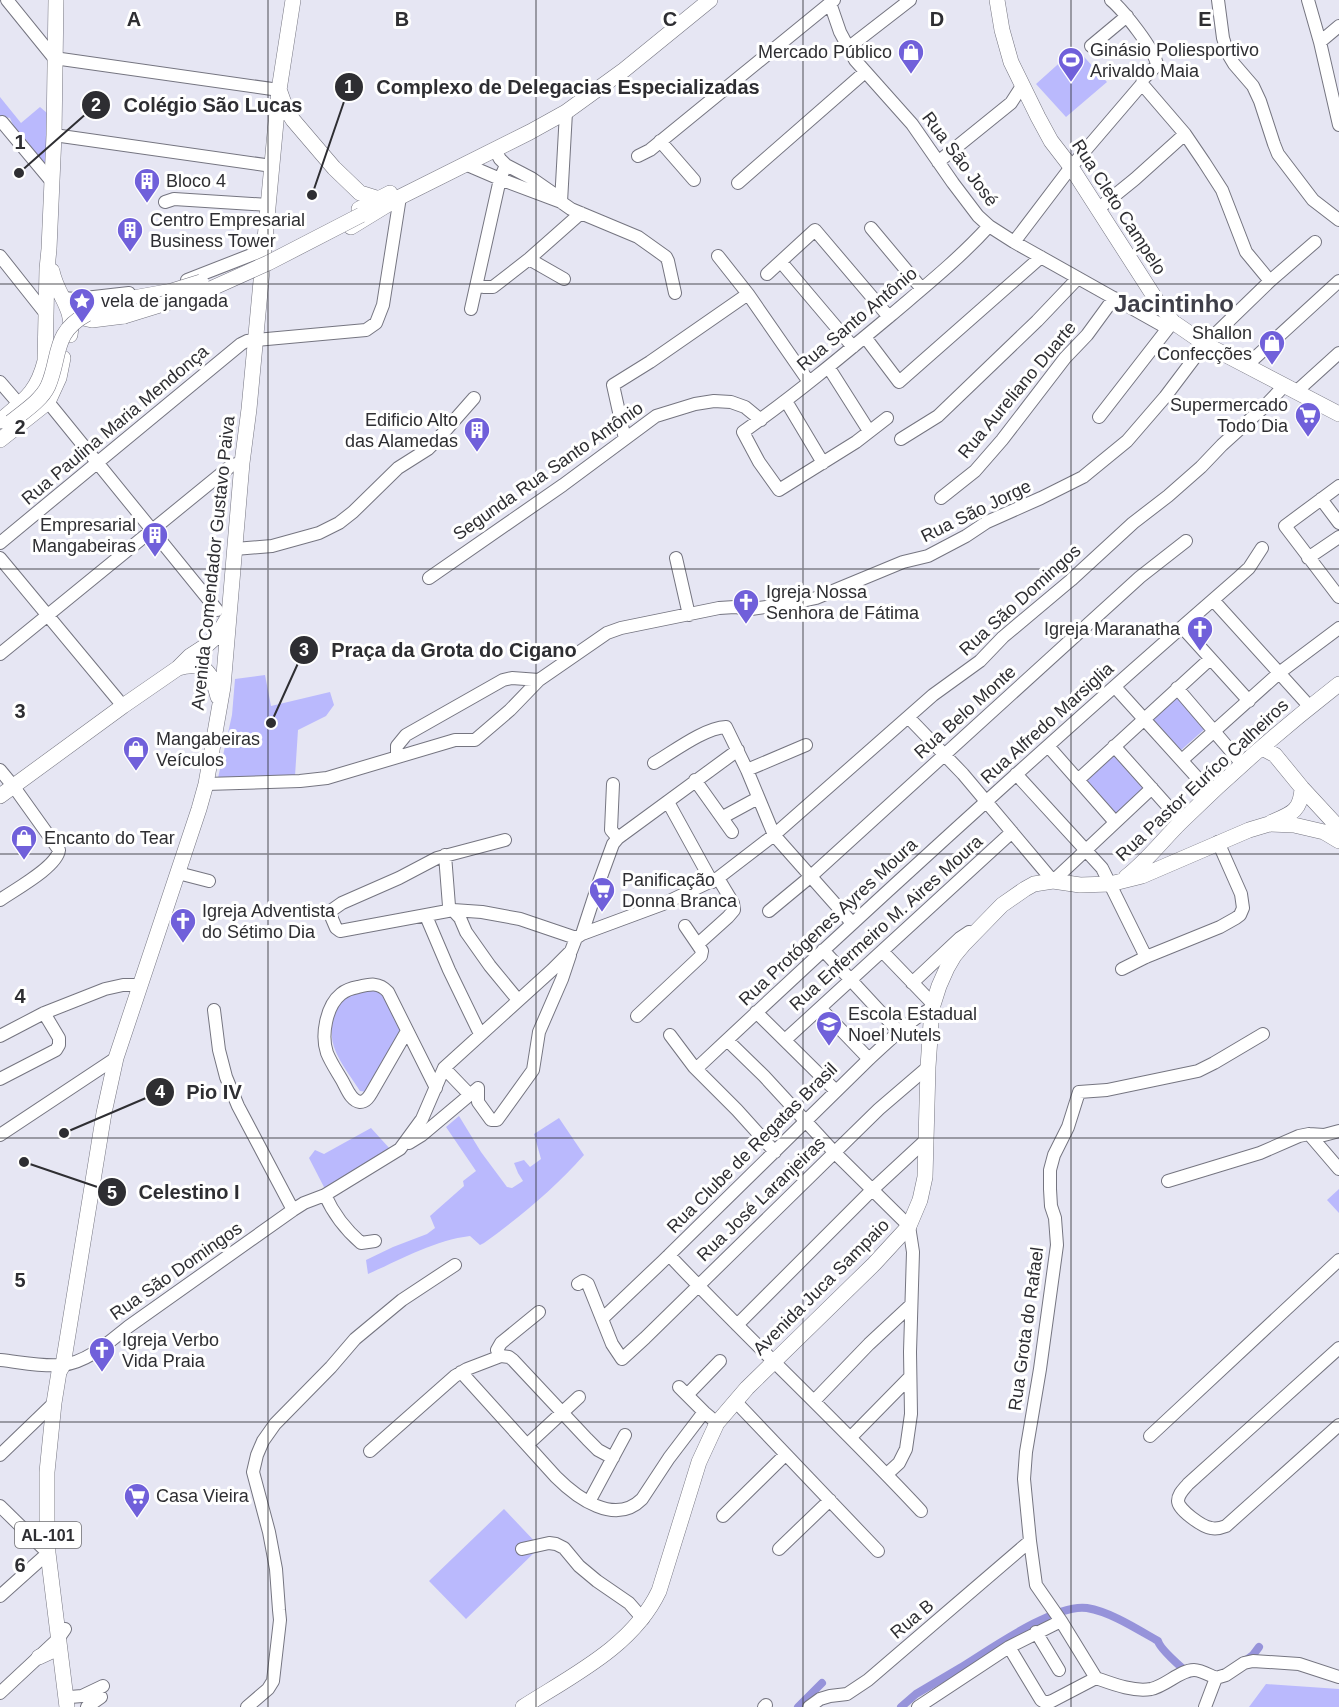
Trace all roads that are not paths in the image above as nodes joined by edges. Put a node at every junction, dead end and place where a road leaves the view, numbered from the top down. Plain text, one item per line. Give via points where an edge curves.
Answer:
1 (7, 0) edge
2 (56, 0) edge
3 (293, 0) edge
4 (698, 0) edge
5 (710, 0) edge
6 (910, 0) edge
7 (997, 0) edge
8 (1111, 0) edge
9 (1218, 0) edge
10 (1308, 0) edge
11 (832, 2) edge
12 (1127, 16) junction
13 (1339, 26) edge
14 (1320, 42) junction
15 (1091, 46) dead end
16 (848, 48) junction
17 (54, 58) junction
18 (865, 72) junction
19 (1142, 84) junction
20 (1022, 86) junction
21 (279, 90) junction
22 (566, 112) junction
23 (2, 122) edge
24 (1339, 125) edge
25 (1185, 134) junction
26 (54, 135) junction
27 (660, 141) junction
28 (495, 150) junction
29 (638, 156) dead end
30 (938, 162) junction
31 (465, 164) junction
32 (506, 165) junction
33 (272, 166) junction
34 (1071, 167) junction
35 (500, 179) junction
36 (694, 180) dead end
37 (52, 182) junction
38 (738, 183) dead end
39 (400, 197) junction
40 (379, 198) junction
41 (165, 202) dead end
42 (561, 202) junction
43 (268, 205) junction
44 (1098, 209) junction
45 (360, 212) junction
46 (581, 213) junction
47 (1339, 220) edge
48 (989, 226) junction
49 (871, 228) dead end
50 (1014, 242) junction
51 (1315, 242) dead end
52 (49, 249) junction
53 (264, 250) junction
54 (0, 256) edge
55 (718, 256) dead end
56 (1041, 257) junction
57 (530, 259) junction
58 (781, 262) junction
59 (262, 272) junction
60 (767, 274) dead end
61 (1078, 278) junction
62 (564, 279) dead end
63 (1270, 281) junction
64 (1339, 281) edge
65 (477, 285) junction
66 (922, 289) junction
67 (675, 293) dead end
68 (748, 294) junction
69 (1114, 298) junction
70 (66, 304) junction
71 (471, 309) dead end
72 (46, 314) junction
73 (889, 317) junction
74 (1170, 325) junction
75 (865, 337) junction
76 (256, 339) junction
77 (1205, 344) junction
78 (853, 347) junction
79 (1339, 353) edge
80 (1246, 366) junction
81 (829, 368) junction
82 (0, 382) edge
83 (809, 382) junction
84 (1290, 388) junction
85 (474, 398) dead end
86 (786, 401) junction
87 (48, 402) junction
88 (19, 404) junction
89 (1339, 414) edge
90 (1099, 417) dead end
91 (887, 418) dead end
92 (761, 420) junction
93 (4, 424) edge
94 (869, 431) junction
95 (625, 439) junction
96 (902, 439) dead end
97 (0, 440) edge
98 (242, 463) junction
99 (823, 463) junction
100 (98, 464) junction
101 (1339, 486) edge
102 (941, 498) dead end
103 (1321, 499) junction
104 (1339, 524) edge
105 (152, 529) junction
106 (1339, 537) edge
107 (1186, 541) dead end
108 (0, 543) edge
109 (236, 544) junction
110 (1262, 548) dead end
111 (0, 558) edge
112 (676, 558) dead end
113 (1308, 558) junction
114 (429, 579) dead end
115 (1339, 597) edge
116 (1213, 600) junction
117 (223, 613) junction
118 (47, 614) junction
119 (689, 615) junction
120 (1182, 627) junction
121 (1339, 628) edge
122 (0, 654) edge
123 (1210, 659) junction
124 (178, 668) junction
125 (1279, 673) junction
126 (539, 680) junction
127 (1339, 684) edge
128 (1115, 687) junction
129 (1177, 688) junction
130 (1250, 701) junction
131 (219, 704) junction
132 (123, 706) junction
133 (1310, 707) junction
134 (908, 717) junction
135 (1144, 719) junction
136 (1214, 731) junction
137 (806, 745) dead end
138 (1048, 746) junction
139 (1114, 746) junction
140 (1269, 748) junction
141 (738, 750) junction
142 (945, 754) junction
143 (397, 756) junction
144 (1182, 760) junction
145 (654, 764) dead end
146 (1242, 764) junction
147 (0, 770) edge
148 (747, 770) junction
149 (1016, 774) junction
150 (1079, 779) junction
151 (695, 780) junction
152 (206, 784) junction
153 (613, 784) dead end
154 (14, 787) junction
155 (1152, 788) junction
156 (1302, 788) junction
157 (1211, 793) junction
158 (0, 796) edge
159 (758, 798) junction
160 (668, 802) junction
161 (985, 802) junction
162 (1339, 805) edge
163 (1326, 814) junction
164 (723, 817) junction
165 (1181, 821) junction
166 (1115, 822) junction
167 (1269, 824) junction
168 (1339, 828) edge
169 (732, 832) dead end
170 (1012, 832) junction
171 (1324, 832) junction
172 (774, 835) junction
173 (618, 838) junction
174 (505, 840) dead end
175 (1339, 841) edge
176 (1218, 842) junction
177 (1157, 848) junction
178 (1085, 849) junction
179 (445, 855) junction
180 (1169, 865) junction
181 (178, 873) junction
182 (810, 877) junction
183 (715, 880) junction
184 (210, 881) dead end
185 (1053, 881) junction
186 (1115, 883) junction
187 (0, 900) edge
188 (453, 910) junction
189 (769, 911) dead end
190 (426, 916) junction
191 (985, 922) junction
192 (852, 923) junction
193 (686, 926) dead end
194 (579, 936) junction
195 (698, 944) junction
196 (823, 950) junction
197 (571, 951) junction
198 (882, 951) junction
199 (1146, 957) junction
200 (1122, 969) dead end
201 (852, 979) junction
202 (912, 983) junction
203 (140, 985) junction
204 (518, 1000) junction
205 (932, 1006) junction
206 (820, 1008) junction
207 (214, 1010) dead end
208 (756, 1012) junction
209 (44, 1013) junction
210 (638, 1016) dead end
211 (407, 1031) junction
212 (900, 1032) junction
213 (480, 1034) junction
214 (1263, 1034) dead end
215 (670, 1035) dead end
216 (0, 1036) edge
217 (727, 1040) junction
218 (785, 1040) junction
219 (116, 1059) junction
220 (869, 1059) junction
221 (928, 1067) junction
222 (444, 1068) junction
223 (696, 1069) junction
224 (0, 1079) edge
225 (436, 1088) junction
226 (836, 1090) junction
227 (474, 1091) junction
228 (806, 1121) junction
229 (1339, 1131) edge
230 (1309, 1134) junction
231 (0, 1136) edge
232 (1339, 1137) edge
233 (926, 1140) junction
234 (400, 1149) junction
235 (1323, 1150) junction
236 (775, 1152) junction
237 (834, 1152) junction
238 (1339, 1169) edge
239 (1168, 1181) dead end
240 (873, 1189) junction
241 (325, 1195) junction
242 (293, 1210) junction
243 (909, 1226) junction
244 (375, 1241) dead end
245 (669, 1255) junction
246 (1339, 1260) edge
247 (455, 1265) dead end
248 (582, 1283) dead end
249 (698, 1285) junction
250 (911, 1305) junction
251 (538, 1312) dead end
252 (602, 1319) junction
253 (737, 1325) junction
254 (1339, 1348) edge
255 (501, 1356) junction
256 (0, 1360) edge
257 (720, 1361) dead end
258 (774, 1362) junction
259 (63, 1365) junction
260 (461, 1372) junction
261 (910, 1377) junction
262 (579, 1397) dead end
263 (735, 1401) junction
264 (814, 1401) junction
265 (704, 1412) junction
266 (562, 1413) junction
267 (51, 1422) junction
268 (717, 1423) junction
269 (1339, 1425) edge
270 (626, 1435) dead end
271 (1150, 1436) dead end
272 (851, 1437) junction
273 (527, 1445) junction
274 (370, 1451) dead end
275 (0, 1455) edge
276 (785, 1455) junction
277 (613, 1458) junction
278 (887, 1474) junction
279 (830, 1500) junction
280 (589, 1502) junction
281 (0, 1506) edge
282 (921, 1511) dead end
283 (723, 1516) dead end
284 (1030, 1541) junction
285 (522, 1549) dead end
286 (779, 1550) dead end
287 (878, 1551) dead end
288 (48, 1553) junction
289 (0, 1596) edge
290 (1058, 1617) junction
291 (643, 1618) junction
292 (1036, 1632) junction
293 (61, 1640) junction
294 (1009, 1647) junction
295 (39, 1657) joint
296 (1059, 1670) dead end
297 (1339, 1677) edge
298 (1096, 1678) junction
299 (1216, 1678) junction
300 (0, 1694) edge
301 (830, 1696) junction
302 (70, 1704) edge
303 (921, 1706) edge
304 (87, 1707) edge
305 (247, 1707) edge
306 (523, 1707) edge
307 (809, 1707) edge
308 (841, 1707) edge
309 (1205, 1707) edge

1 - 17 street
2 - 17 main road
3 - 21 main road, Avenida Comendador Gustavo Paiva
4 - 40 main road via 620,65 558,108
5 - 22 main road
6 - 16 street
7 - 20 main road, Rua Cleto Campelo via 1011,62
8 - 12 street
9 - 47 street via 1228,54 1253,86 1278,154 1313,200
10 - 14 street
11 - 16 street, Rua São José
11 - 27 street
12 - 15 street
12 - 19 street via 1154,54 1157,65
13 - 14 street
14 - 24 street
16 - 18 street, Rua São José
17 - 21 street
17 - 26 main road
18 - 30 street, Rua São José via 912,124
18 - 38 street
19 - 25 street
19 - 34 street
20 - 30 street via 1011,102
20 - 34 main road, Rua Cleto Campelo via 1051,141
21 - 33 main road, Avenida Comendador Gustavo Paiva
21 - 40 main road via 293,120 334,168 360,193
22 - 28 main road
22 - 42 street
23 - 37 street
25 - 44 street
25 - 63 street via 1222,190 1246,252
26 - 33 street
26 - 37 main road
27 - 29 street
27 - 36 street
28 - 31 main road
28 - 32 street
30 - 48 street, Rua São José
31 - 35 street
31 - 39 main road
32 - 35 street
32 - 42 street via 531,178
33 - 43 main road, Avenida Comendador Gustavo Paiva
34 - 44 main road, Rua Cleto Campelo
34 - 50 street
35 - 42 street
35 - 65 street
37 - 52 main road
39 - 45 main road
39 - 59 main road
39 - 76 street via 382,305 372,327 344,333
40 - 45 main road
41 - 43 street via 174,199
42 - 46 street
43 - 53 main road, Avenida Comendador Gustavo Paiva
44 - 74 main road, Rua Cleto Campelo
45 - 70 main road, bridge via 268,263 208,290 124,316 92,320 81,318
45 - 93 main road, bridge via 203,281 104,304 79,318 64,333 47,387 38,399
46 - 57 street
46 - 67 street via 638,237 666,257
48 - 50 street, Rua São José
48 - 66 street, Rua Santo Antônio
49 - 66 street
50 - 56 street, Rua São José
51 - 63 street, Rua São Jorge
52 - 70 main road via 54,280
52 - 72 main road
53 - 59 main road, Avenida Comendador Gustavo Paiva
53 - 70 street via 161,288
54 - 72 street
55 - 68 street
56 - 61 street, Rua São José
56 - 75 street via 899,382
57 - 62 street
57 - 65 street via 493,287
58 - 60 street
58 - 73 street via 814,230
58 - 78 street
59 - 76 main road, Avenida Comendador Gustavo Paiva
61 - 69 street, Rua São José
61 - 96 street via 938,416
63 - 77 street, Rua São Jorge
64 - 80 street
65 - 71 street
66 - 73 street, Rua Santo Antônio
68 - 83 street
68 - 95 street via 613,385
69 - 74 street, Rua São José
69 - 102 street, Rua Aureliano Duarte via 975,471
70 - 87 main road via 72,318 70,335
72 - 88 main road via 41,375
73 - 75 street, Rua Santo Antônio
74 - 77 main road, Rua Cleto Campelo
74 - 90 street
75 - 78 street, Rua Santo Antônio
76 - 98 main road, Avenida Comendador Gustavo Paiva
76 - 100 street, Rua Paulina Maria Mendonça via 241,344
77 - 80 main road, Rua Cleto Campelo
77 - 119 street, Rua São Jorge via 1127,441 1083,477 987,522 928,556 903,562 816,598
78 - 81 street, Rua Santo Antônio
79 - 84 street, Rua São Domingos
80 - 84 main road, Rua Cleto Campelo
81 - 83 street, Rua Santo Antônio
81 - 94 street
82 - 88 street
83 - 86 street, Rua Santo Antônio
84 - 89 main road, Rua Cleto Campelo
84 - 134 street, Rua São Domingos via 1265,406 980,661
85 - 109 street via 428,449 398,468 339,523 319,533 262,548
86 - 92 street, Rua Santo Antônio
86 - 99 street
87 - 97 main road
87 - 100 street
88 - 93 main road
91 - 94 street
92 - 95 street, Segunda Rua Santo Antônio via 745,407 714,401 656,416
92 - 99 street, Rua Santo Antônio via 743,432 779,490
94 - 99 street
95 - 114 street, Segunda Rua Santo Antônio
98 - 105 street via 232,465
98 - 109 main road, Avenida Comendador Gustavo Paiva
100 - 105 street
100 - 108 street, Rua Paulina Maria Mendonça
101 - 103 street
103 - 104 street
103 - 113 street via 1285,526
105 - 117 street
105 - 118 street
106 - 113 street
107 - 142 street, Rua Belo Monte via 1140,577
109 - 117 main road, Avenida Comendador Gustavo Paiva
110 - 116 street, Rua Alfredo Marsiglia via 1249,568
111 - 118 street
112 - 119 street
113 - 115 street
116 - 120 street, Rua Alfredo Marsiglia
116 - 125 street
117 - 124 main road via 218,636
117 - 131 main road, Avenida Comendador Gustavo Paiva via 223,687
118 - 122 street
118 - 132 street
119 - 126 street, Rua São Jorge via 607,633
120 - 123 street
120 - 128 street, Rua Alfredo Marsiglia
121 - 125 street
123 - 129 street
123 - 130 street
124 - 131 main road via 191,665 205,669 213,679
124 - 132 main road
125 - 130 street
125 - 133 street
126 - 143 street, Rua São Jorge via 475,740 455,740
126 - 143 street via 503,680 406,735 397,746
127 - 133 main road, Rua Pastor Euríco Calheiros
128 - 135 street
128 - 138 street, Rua Alfredo Marsiglia
129 - 135 street
129 - 136 street
130 - 136 street
131 - 152 main road, Avenida Comendador Gustavo Paiva / AL-101
132 - 154 main road
133 - 140 main road, Rua Pastor Euríco Calheiros
134 - 142 street
134 - 172 street, Rua São Domingos
135 - 139 street
135 - 144 street
136 - 144 street
136 - 146 street
137 - 148 street
138 - 149 street, Rua Alfredo Marsiglia
138 - 150 street
139 - 150 street
139 - 155 street
140 - 146 main road, Rua Pastor Euríco Calheiros
140 - 156 main road
141 - 145 street via 726,727 706,732
141 - 148 street
141 - 151 street
142 - 161 street
142 - 182 street, Rua Belo Monte
143 - 152 street, Rua São Jorge via 327,778
144 - 157 street
146 - 157 main road, Rua Pastor Euríco Calheiros
147 - 154 street
148 - 159 street
149 - 161 street, Rua Alfredo Marsiglia
149 - 178 street
150 - 166 street
151 - 160 street
151 - 164 street
152 - 181 main road, Avenida Comendador Gustavo Paiva / AL-101
153 - 173 street via 611,830
154 - 158 main road
154 - 187 street via 58,855 45,869
155 - 165 street
155 - 166 street
156 - 163 main road
156 - 167 main road via 1302,800 1296,810
157 - 165 main road, Rua Pastor Euríco Calheiros
159 - 164 street
159 - 172 street
160 - 173 street
160 - 183 street
161 - 170 street
161 - 192 street, Rua Protógenes Ayres Moura
162 - 163 main road
163 - 168 main road
163 - 171 main road
164 - 169 street
165 - 177 main road, Rua Pastor Euríco Calheiros
166 - 178 street
167 - 171 main road, Avenida Juca Sampaio
167 - 176 main road, Avenida Juca Sampaio
170 - 185 street
170 - 198 street, Rua Enfermeiro M. Aires Moura
171 - 175 main road, Avenida Juca Sampaio
172 - 182 street
172 - 183 street, Rua São Domingos
173 - 194 street, Rua São Domingos
174 - 179 street
176 - 180 main road, Avenida Juca Sampaio
176 - 199 street via 1240,894 1242,912 1220,927
177 - 180 main road via 1160,859
177 - 186 main road, Rua Pastor Euríco Calheiros via 1139,867
178 - 185 street
178 - 186 street
179 - 188 street via 449,906
179 - 190 street via 342,903 332,909 330,916 340,931
180 - 186 main road, Avenida Juca Sampaio
181 - 184 street
181 - 203 main road, Avenida Comendador Gustavo Paiva / AL-101
182 - 189 street, Rua Belo Monte
182 - 192 street
183 - 194 street, Rua São Domingos
183 - 195 street via 734,910
185 - 186 main road, Avenida Juca Sampaio via 1080,885
185 - 191 main road, Avenida Juca Sampaio via 1025,889
186 - 199 street
188 - 190 street
188 - 194 street via 520,919
188 - 204 street
190 - 213 street
191 - 202 street via 960,938
191 - 205 main road, Avenida Juca Sampaio via 954,956
192 - 196 street, Rua Protógenes Ayres Moura
193 - 195 street
194 - 197 street, Rua São Domingos
195 - 210 street via 700,958
196 - 201 street
196 - 208 street, Rua Protógenes Ayres Moura
197 - 204 street, Rua São Domingos
197 - 227 street via 539,1032 533,1070 501,1116 493,1121 486,1116
198 - 201 street, Rua Enfermeiro M. Aires Moura
198 - 202 street
199 - 200 street
201 - 206 street, Rua Enfermeiro M. Aires Moura
201 - 212 street
202 - 205 street
203 - 209 street via 105,989
203 - 219 main road, Avenida Comendador Gustavo Paiva / AL-101
204 - 213 street, Rua São Domingos
205 - 212 street, Rua Clube de Regatas Brasil
205 - 221 main road, Avenida Juca Sampaio
206 - 218 street, Rua Enfermeiro M. Aires Moura
206 - 220 street
207 - 242 street via 226,1077
208 - 217 street, Rua Protógenes Ayres Moura
208 - 218 street
209 - 216 street
209 - 224 street via 59,1038 56,1050
211 - 211 street via 368,1098 360,1102 353,1099 326,1052 327,1017 336,1000 355,987 382,986
211 - 225 street
212 - 220 street, Rua Clube de Regatas Brasil
213 - 222 street, Rua São Domingos
214 - 284 street, Rua Grota do Rafael via 1198,1071 1079,1092 1050,1170 1057,1245 1026,1452 1024,1479
215 - 223 street
217 - 223 street, Rua Protógenes Ayres Moura
217 - 228 street
218 - 226 street
219 - 231 street
219 - 259 main road, Avenida Comendador Gustavo Paiva / AL-101
220 - 226 street, Rua Clube de Regatas Brasil
221 - 233 main road, Avenida Juca Sampaio
221 - 237 street, Rua José Laranjeiras
222 - 225 street, Rua São Domingos
222 - 227 street
223 - 236 street
225 - 234 street, Rua São Domingos via 422,1119
226 - 228 street, Rua Clube de Regatas Brasil
227 - 234 street
228 - 236 street, Rua Clube de Regatas Brasil
228 - 237 street
229 - 230 street
230 - 235 street
230 - 239 street
232 - 235 street
233 - 240 street
233 - 243 main road, Avenida Juca Sampaio via 924,1188
234 - 241 street, Rua São Domingos
235 - 238 street
236 - 245 street, Rua Clube de Regatas Brasil
237 - 240 street
237 - 249 street, Rua José Laranjeiras
240 - 243 street
240 - 253 street
241 - 242 street, Rua São Domingos
241 - 244 street via 350,1233 361,1243
242 - 259 street, Rua São Domingos via 103,1346
243 - 250 street
243 - 258 main road, Avenida Juca Sampaio
245 - 249 street
245 - 252 street, Rua Clube de Regatas Brasil
246 - 271 street
247 - 305 street via 402,1300 355,1339 263,1441 253,1472 276,1569 280,1620 273,1681
248 - 252 street
249 - 252 street, Rua José Laranjeiras via 622,1359
249 - 253 street
250 - 261 street
250 - 264 street
251 - 255 street via 499,1346
253 - 258 street
254 - 269 street via 1180,1493 1179,1504 1200,1523 1211,1528 1226,1526
255 - 260 street
255 - 266 street via 513,1360
256 - 259 street, Rua São Domingos
257 - 265 street via 683,1391
258 - 263 main road, Avenida Juca Sampaio
258 - 264 street
259 - 267 main road, Avenida Comendador Gustavo Paiva / AL-101
259 - 267 main road, Avenida Comendador Gustavo Paiva / AL-101 via 67,1373
260 - 273 street
260 - 274 street
261 - 272 street
261 - 278 street via 911,1414 906,1449
262 - 266 street
263 - 268 main road, Avenida Juca Sampaio
263 - 276 street
264 - 272 street
265 - 268 street
265 - 280 street via 636,1505 622,1511
266 - 273 street
266 - 277 street via 598,1450
267 - 275 street
267 - 288 main road, Avenida Comendador Gustavo Paiva / AL-101
267 - 293 main road, Avenida Comendador Gustavo Paiva / AL-101
268 - 291 main road, Avenida Juca Sampaio via 699,1462 659,1591
270 - 277 street
272 - 278 street
273 - 280 street via 570,1491
276 - 279 street
276 - 283 street
277 - 280 street
278 - 282 street
279 - 286 street
279 - 287 street
281 - 288 street
284 - 290 street, Rua Grota do Rafael via 1036,1585
284 - 301 street, Rua B via 868,1680 847,1694
285 - 291 street via 549,1543 560,1546
288 - 289 street
288 - 293 main road, Avenida Comendador Gustavo Paiva / AL-101
290 - 292 street
290 - 298 street, Rua Grota do Rafael
291 - 306 main road, Avenida Juca Sampaio via 599,1658
292 - 294 street
292 - 296 street
293 - 295 main road via 54,1650
293 - 302 main road, Avenida Comendador Gustavo Paiva / AL-101
293 - 302 main road, Avenida Comendador Gustavo Paiva / AL-101
294 - 298 street via 1041,1700 1048,1703
294 - 303 street
295 - 300 street
297 - 299 street via 1299,1664 1253,1661
298 - 299 street via 1151,1689 1188,1671
299 - 309 street
301 - 307 street, Rua B
301 - 308 street
302 - 304 street via 102,1691

